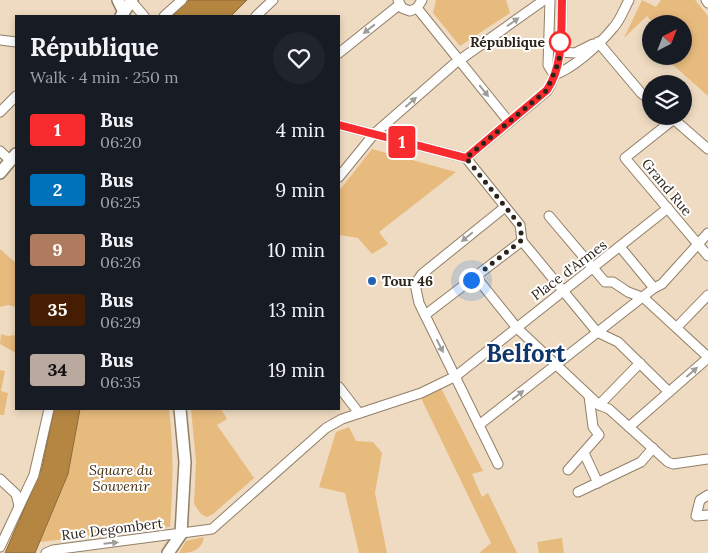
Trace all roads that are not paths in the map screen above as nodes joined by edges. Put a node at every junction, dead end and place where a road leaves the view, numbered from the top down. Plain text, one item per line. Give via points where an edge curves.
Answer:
1 (118, 0) edge
2 (182, 0) edge
3 (273, 0) edge
4 (544, 0) edge
5 (550, 0) edge
6 (562, 0) edge
7 (629, 0) edge
8 (706, 0) edge
9 (132, 1) edge
10 (398, 2) edge
11 (708, 3) edge
12 (420, 4) edge
13 (122, 14) edge
14 (143, 15) edge
15 (165, 15) edge
16 (257, 15) edge
17 (0, 40) edge
18 (15, 42) edge
19 (598, 42) junction
20 (560, 52) junction
21 (340, 53) edge
22 (459, 60) junction
23 (554, 75) junction
24 (642, 94) edge
25 (15, 97) edge
26 (0, 112) edge
27 (509, 122) junction
28 (340, 125) edge
29 (664, 125) edge
30 (680, 125) edge
31 (374, 134) junction
32 (708, 149) edge
33 (0, 151) edge
34 (14, 158) edge
35 (466, 158) junction
36 (0, 173) edge
37 (340, 176) edge
38 (505, 206) junction
39 (668, 208) junction
40 (548, 216) dead end
41 (708, 233) edge
42 (522, 240) junction
43 (698, 244) junction
44 (621, 248) junction
45 (708, 256) edge
46 (592, 268) junction
47 (476, 277) junction
48 (654, 288) junction
49 (562, 292) junction
50 (708, 295) edge
51 (644, 298) junction
52 (425, 315) junction
53 (677, 327) junction
54 (517, 328) junction
55 (597, 332) junction
56 (708, 357) edge
57 (640, 363) junction
58 (556, 365) junction
59 (456, 376) junction
60 (340, 388) edge
61 (669, 392) junction
62 (589, 396) junction
63 (599, 405) junction
64 (48, 410) edge
65 (180, 410) edge
66 (359, 413) junction
67 (625, 424) junction
68 (479, 425) junction
69 (653, 448) junction
70 (584, 453) junction
71 (708, 459) edge
72 (498, 464) dead end
73 (568, 470) dead end
74 (0, 478) edge
75 (598, 483) junction
76 (578, 492) dead end
77 (708, 495) edge
78 (19, 506) junction
79 (708, 515) edge
80 (180, 537) junction
81 (0, 547) edge
82 (46, 553) edge
83 (168, 553) edge
84 (177, 553) edge

1 - 13 main road
2 - 15 street
3 - 16 street
22 -> 4 street
5 - 23 street via 548,65
6 - 20 street
7 - 19 street via 614,28
8 - 11 street
9 - 13 main road
9 - 14 street
10 - 12 street via 406,10
10 -> 21 street
12 - 22 street
17 - 18 street
19 - 20 street via 575,53
19 - 23 street via 586,55
19 - 24 street
20 - 23 street
22 -> 27 street
31 -> 22 street
23 - 27 street via 547,90
25 - 26 street
27 - 35 street
28 - 31 street
29 - 39 street, Grand Rue via 625,158
30 - 32 street
31 - 35 street
31 - 37 street
33 - 34 street
34 - 36 main road
35 - 38 street
38 - 42 street via 520,225
38 -> 52 street via 414,284
39 - 43 street, Grand Rue
39 - 44 street
40 - 46 street
41 - 43 street
42 - 47 street
42 - 49 street
43 - 45 street, Grand Rue
43 - 48 street via 662,284
44 - 46 street, Place d'Armes
44 - 48 street, Place d'Armes
46 - 49 street, Place d'Armes
46 - 51 street via 605,282 612,282
47 - 52 street
47 - 54 street
48 - 51 street
49 - 54 street, Place d'Armes
49 - 55 street
50 - 53 street
51 - 53 street
51 - 55 street
52 -> 59 street
53 - 56 street
54 - 58 street
54 - 59 street, Place d'Armes
55 - 57 street via 618,342
55 - 58 street
61 -> 56 street
57 - 61 street
57 - 63 street
58 - 62 street
68 -> 58 street
59 - 66 street, Place d'Armes via 421,393
59 - 68 street
60 - 66 street
61 - 67 street
62 - 63 street
62 - 70 street via 593,427 599,436
63 - 67 street via 609,409
64 - 78 street via 36,467
65 - 80 main road via 184,462
66 - 80 street, Rue Degombert via 326,428 212,529 189,530
67 - 69 street
68 - 72 street
69 - 71 street via 673,464
69 - 75 street via 641,462
70 - 73 street
70 - 75 street
74 - 78 street via 16,494
75 - 76 street
77 - 79 street via 700,500 696,516
78 - 81 street
82 -> 80 street, Rue Degombert
80 - 83 main road
80 - 84 main road

